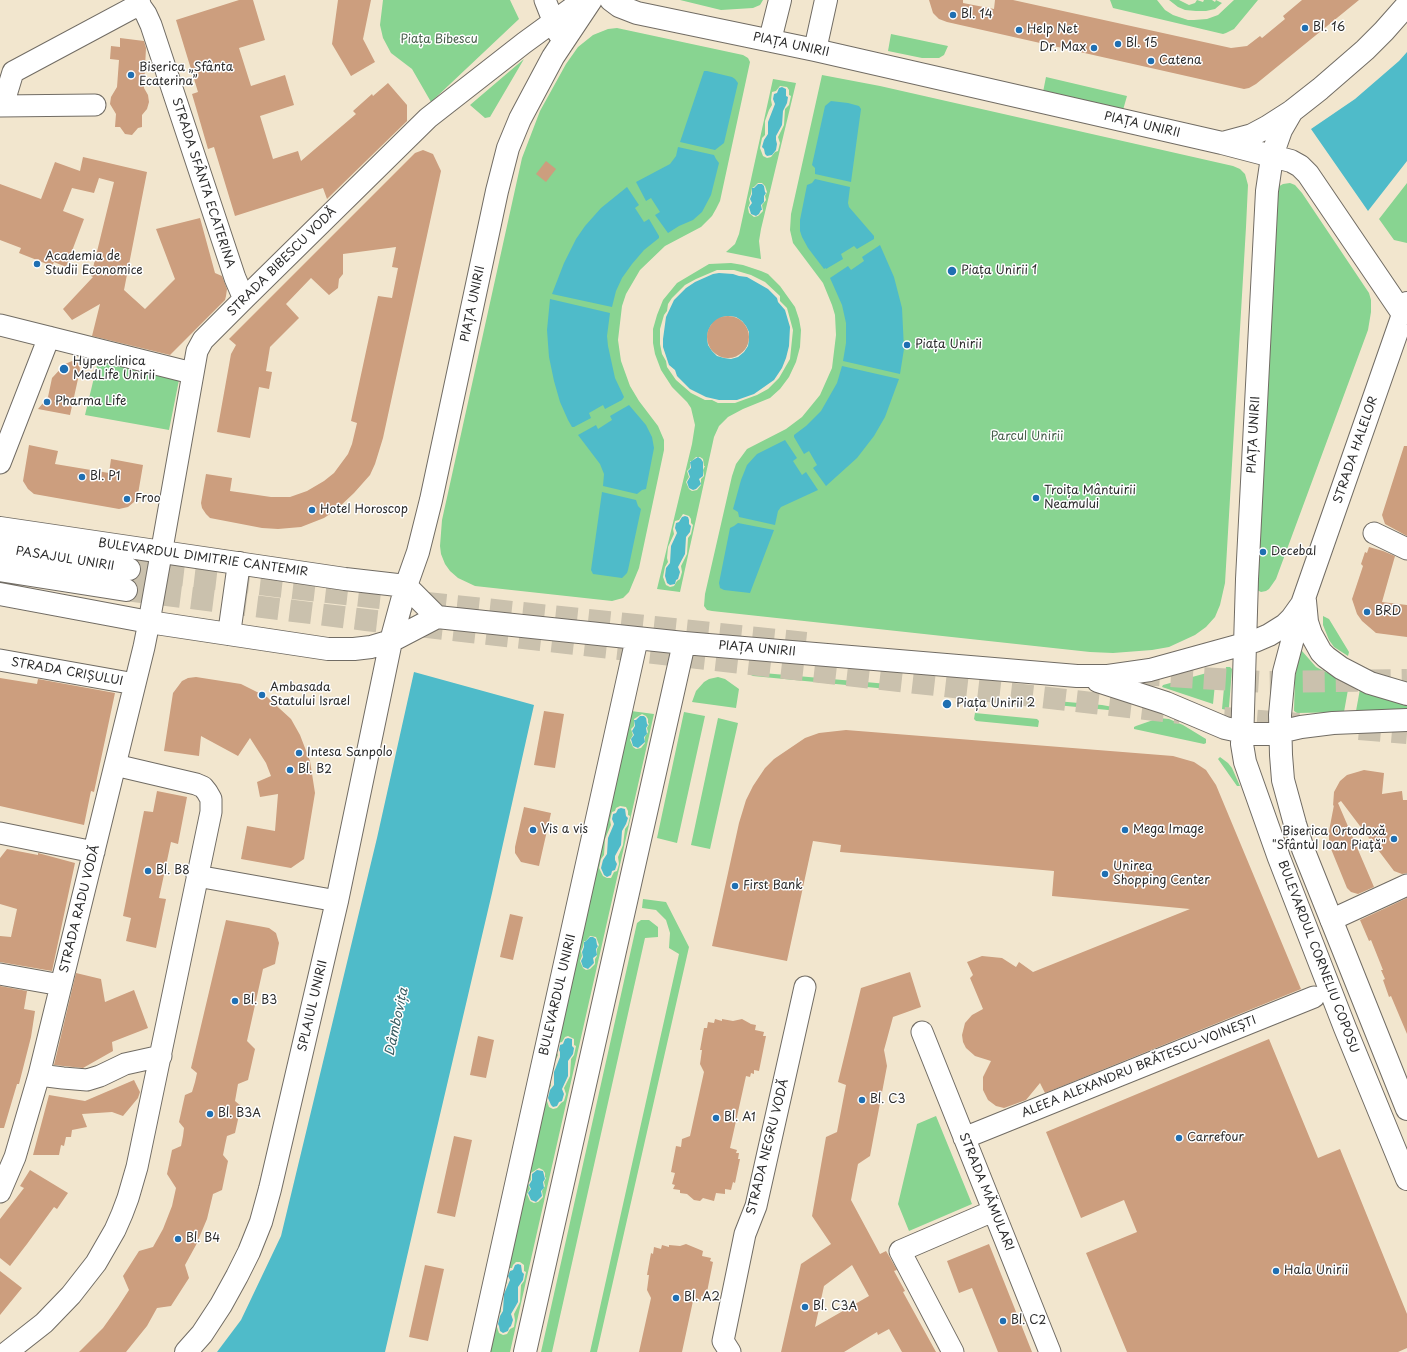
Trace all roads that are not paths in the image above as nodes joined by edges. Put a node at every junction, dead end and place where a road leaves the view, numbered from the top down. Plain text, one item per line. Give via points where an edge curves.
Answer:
1 (545, 0) edge
2 (582, 0) edge
3 (591, 0) edge
4 (611, 0) edge
5 (780, 0) edge
6 (826, 0) edge
7 (138, 2) edge
8 (1407, 6) edge
9 (637, 13) junction
10 (561, 33) junction
11 (770, 40) junction
12 (815, 50) junction
13 (95, 105) dead end
14 (2, 106) edge
15 (1292, 111) junction
16 (1222, 143) junction
17 (1273, 156) junction
18 (244, 299) junction
19 (1405, 309) edge
20 (0, 325) edge
21 (49, 337) junction
22 (192, 374) junction
23 (0, 463) edge
24 (0, 528) edge
25 (1374, 533) dead end
26 (0, 549) edge
27 (1407, 549) edge
28 (161, 552) junction
29 (239, 563) junction
30 (0, 570) edge
31 (406, 586) junction
32 (0, 594) edge
33 (1303, 600) junction
34 (437, 617) junction
35 (149, 622) junction
36 (229, 634) junction
37 (637, 638) junction
38 (391, 641) junction
39 (684, 643) junction
40 (1244, 644) junction
41 (0, 660) edge
42 (1078, 676) junction
43 (135, 684) junction
44 (1407, 694) edge
45 (1407, 720) edge
46 (1242, 732) junction
47 (1280, 732) junction
48 (115, 764) junction
49 (0, 833) edge
50 (94, 852) junction
51 (197, 876) junction
52 (1407, 885) edge
53 (336, 901) junction
54 (1331, 920) junction
55 (0, 974) edge
56 (61, 985) junction
57 (805, 987) dead end
58 (1314, 997) dead end
59 (922, 1032) dead end
60 (161, 1056) junction
61 (39, 1074) junction
62 (1407, 1109) edge
63 (964, 1138) junction
64 (1407, 1179) edge
65 (0, 1192) edge
66 (993, 1211) junction
67 (8, 1352) edge
68 (186, 1352) edge
69 (479, 1352) edge
70 (525, 1352) edge
71 (730, 1352) edge
72 (953, 1352) edge
73 (1050, 1352) edge

1 - 10 street
2 - 10 street, STRADA BIBESCU VODĂ
3 - 10 main road, PIAȚA UNIRII
4 - 9 main road, PIAȚA UNIRII
5 - 11 main road
6 - 12 main road
7 - 14 street via 13,72
7 - 18 street, STRADA SFÂNTA ECATERINA via 151,25
8 - 15 main road via 1365,50
9 - 10 main road, PIAȚA UNIRII via 607,8
9 - 11 main road, PIAȚA UNIRII
10 - 18 street, STRADA BIBESCU VODĂ via 424,122
10 - 31 main road, PIAȚA UNIRII via 553,57 520,119 508,148 431,500 418,552
11 - 12 main road, PIAȚA UNIRII
12 - 16 main road, PIAȚA UNIRII
13 - 14 street
15 - 16 main road via 1252,135
15 - 17 main road via 1280,134
16 - 17 main road, PIAȚA UNIRII
17 - 19 main road, PIAȚA UNIRII via 1297,163 1308,174
17 - 40 main road, PIAȚA UNIRII via 1267,202
18 - 22 street, STRADA BIBESCU VODĂ via 200,345
19 - 33 main road, STRADA HALELOR
20 - 21 street
21 - 22 street
21 - 23 street
22 - 28 street, STRADA BIBESCU VODĂ
24 - 28 main road, BULEVARDUL DIMITRIE CANTEMIR
25 - 27 street
26 - 30 main road, PASAJUL UNIRII via 128,580
28 - 29 main road, BULEVARDUL DIMITRIE CANTEMIR
28 - 35 street, STRADA BIBESCU VODĂ
29 - 31 main road, BULEVARDUL DIMITRIE CANTEMIR
29 - 36 main road
31 - 34 main road
31 - 38 main road, PIAȚA UNIRII
32 - 35 main road
33 - 40 main road, PIAȚA UNIRII via 1292,618 1277,631
33 - 44 main road via 1311,634 1326,657 1340,668 1370,683
33 - 47 main road via 1284,672
34 - 37 main road, PIAȚA UNIRII
34 - 38 main road
35 - 36 main road
35 - 43 street, STRADA RADU VODĂ
36 - 38 main road via 328,649 370,647
37 - 39 main road, PIAȚA UNIRII
37 - 69 main road, BULEVARDUL UNIRII
38 - 53 main road, SPLAIUL UNIRII
39 - 42 main road, PIAȚA UNIRII
39 - 70 main road
40 - 42 main road, PIAȚA UNIRII via 1150,670 1108,676
40 - 46 main road, PIAȚA UNIRII
41 - 43 street, STRADA CRIȘULUI
42 - 46 main road, PIAȚA UNIRII via 1166,703 1225,728
43 - 48 street, STRADA RADU VODĂ
45 - 47 main road, PIAȚA UNIRII via 1333,723
46 - 47 main road, PIAȚA UNIRII
46 - 64 main road, BULEVARDUL CORNELIU COPOSU via 1245,762 1279,858
47 - 54 main road, BULEVARDUL CORNELIU COPOSU via 1283,780 1289,804 1303,850
48 - 50 street, STRADA RADU VODĂ
48 - 51 street via 191,782 208,792 211,812
49 - 50 street
50 - 56 street, STRADA RADU VODĂ
51 - 53 street
51 - 60 street
52 - 54 street
53 - 68 main road, SPLAIUL UNIRII via 280,1153 261,1222 249,1252 221,1305 202,1334
54 - 62 main road, BULEVARDUL CORNELIU COPOSU
55 - 56 street
56 - 61 street, STRADA RADU VODĂ
57 - 71 street, STRADA NEGRU VODĂ via 756,1206 745,1234 724,1334 723,1341
58 - 63 street, ALEEA ALEXANDRU BRĂTESCU-VOINEȘTI
59 - 63 street, STRADA MĂMULARI
60 - 61 street via 125,1064 87,1080
60 - 67 street via 133,1182 115,1230 96,1263 71,1296 44,1323
61 - 65 street, STRADA RADU VODĂ via 15,1157
63 - 66 street, STRADA MĂMULARI
66 - 72 street via 900,1251
66 - 73 street, STRADA MĂMULARI

